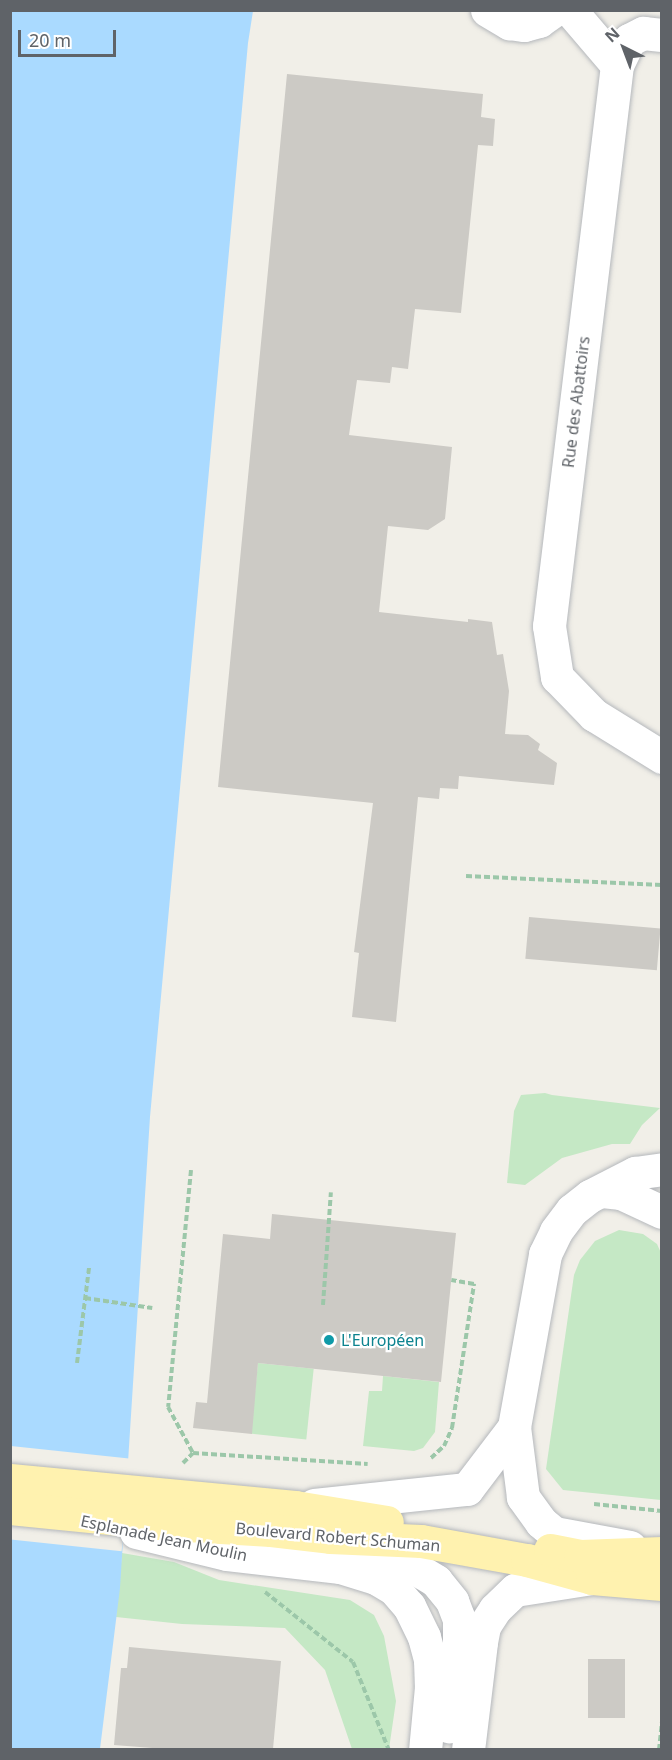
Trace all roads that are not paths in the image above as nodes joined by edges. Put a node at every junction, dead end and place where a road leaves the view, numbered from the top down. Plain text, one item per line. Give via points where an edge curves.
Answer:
1 (487, 10) edge
2 (555, 10) edge
3 (570, 10) edge
4 (662, 35) edge
5 (616, 65) junction
6 (662, 757) edge
7 (662, 1169) edge
8 (602, 1191) junction
9 (662, 1195) edge
10 (662, 1212) edge
11 (514, 1427) junction
12 (10, 1480) edge
13 (10, 1508) edge
14 (295, 1508) junction
15 (170, 1519) junction
16 (330, 1537) junction
17 (661, 1569) edge
18 (592, 1578) junction
19 (425, 1749) edge
20 (446, 1749) edge
21 (468, 1749) edge

1 - 2 street via 509,23 524,25
3 - 5 street
4 - 5 street via 643,33 629,39
5 - 6 street, Rue des Abattoirs via 549,626 557,678 594,716
7 - 8 street via 635,1173
8 - 9 street via 647,1190
8 - 10 street via 621,1193
8 - 11 street via 572,1210 545,1254
11 - 14 street via 467,1489
11 - 17 street via 523,1497 541,1522 554,1533
12 - 15 main road, Boulevard Robert Schuman
13 - 15 main road, Boulevard Robert Schuman
14 - 15 main road, Boulevard Robert Schuman
14 - 17 main road, Boulevard Robert Schuman
15 - 16 main road, Boulevard Robert Schuman
15 - 19 street, Esplanade Jean Moulin via 227,1554 340,1567 376,1578 394,1589 409,1606 424,1636 430,1660
16 - 18 main road, Boulevard Robert Schuman via 421,1541 527,1560
16 - 20 street via 413,1567 436,1581 453,1601 459,1619 459,1644
17 - 18 main road, Boulevard Robert Schuman
18 - 21 street via 515,1590 495,1609 484,1626

